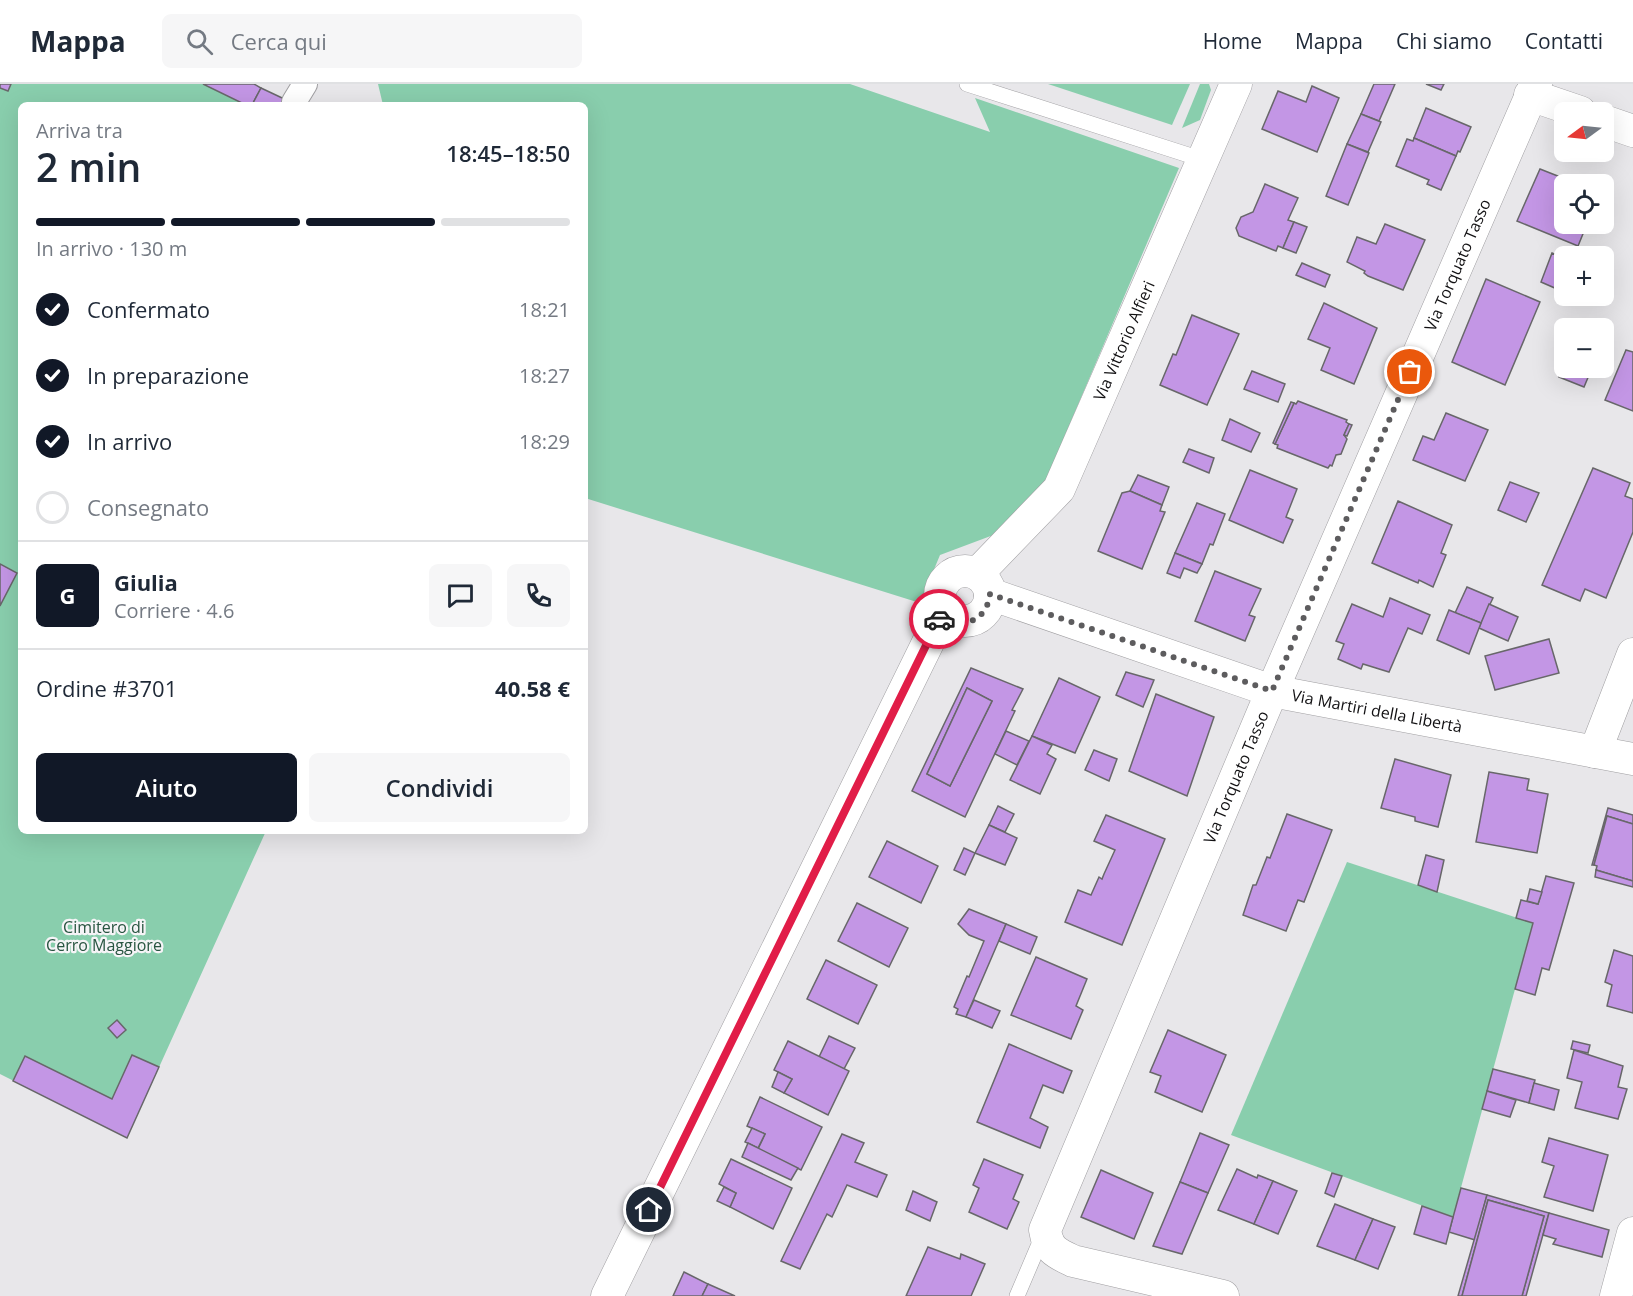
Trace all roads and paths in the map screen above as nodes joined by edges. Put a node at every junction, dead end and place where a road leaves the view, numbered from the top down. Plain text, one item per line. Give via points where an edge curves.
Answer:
1 (968, 84) edge
2 (1236, 84) edge
3 (1533, 89) edge
4 (1560, 102) edge
5 (1614, 124) edge
6 (1633, 131) edge
7 (1204, 160) junction
8 (983, 584) junction
9 (1633, 654) edge
10 (1272, 691) junction
11 (1595, 752) junction
12 (1633, 759) edge
13 (1633, 1233) edge
14 (1046, 1237) junction
15 (607, 1296) edge
16 (1017, 1296) edge
17 (1223, 1296) edge
18 (1616, 1296) edge

1 - 7 lane
2 - 7 street, Via Vittorio Alfieri
3 - 4 street
3 - 10 street, Via Torquato Tasso
5 - 6 street
7 - 8 street, Via Vittorio Alfieri via 1059,489
8 - 10 street, Via Martiri della Libertà
8 - 15 street via 969,571 946,579 939,594 944,610
9 - 11 street
10 - 11 street, Via Martiri della Libertà
10 - 14 street, Via Torquato Tasso
11 - 12 street, Via Martiri della Libertà
13 - 18 street
14 - 16 lane
14 - 17 street via 1056,1253 1073,1261

